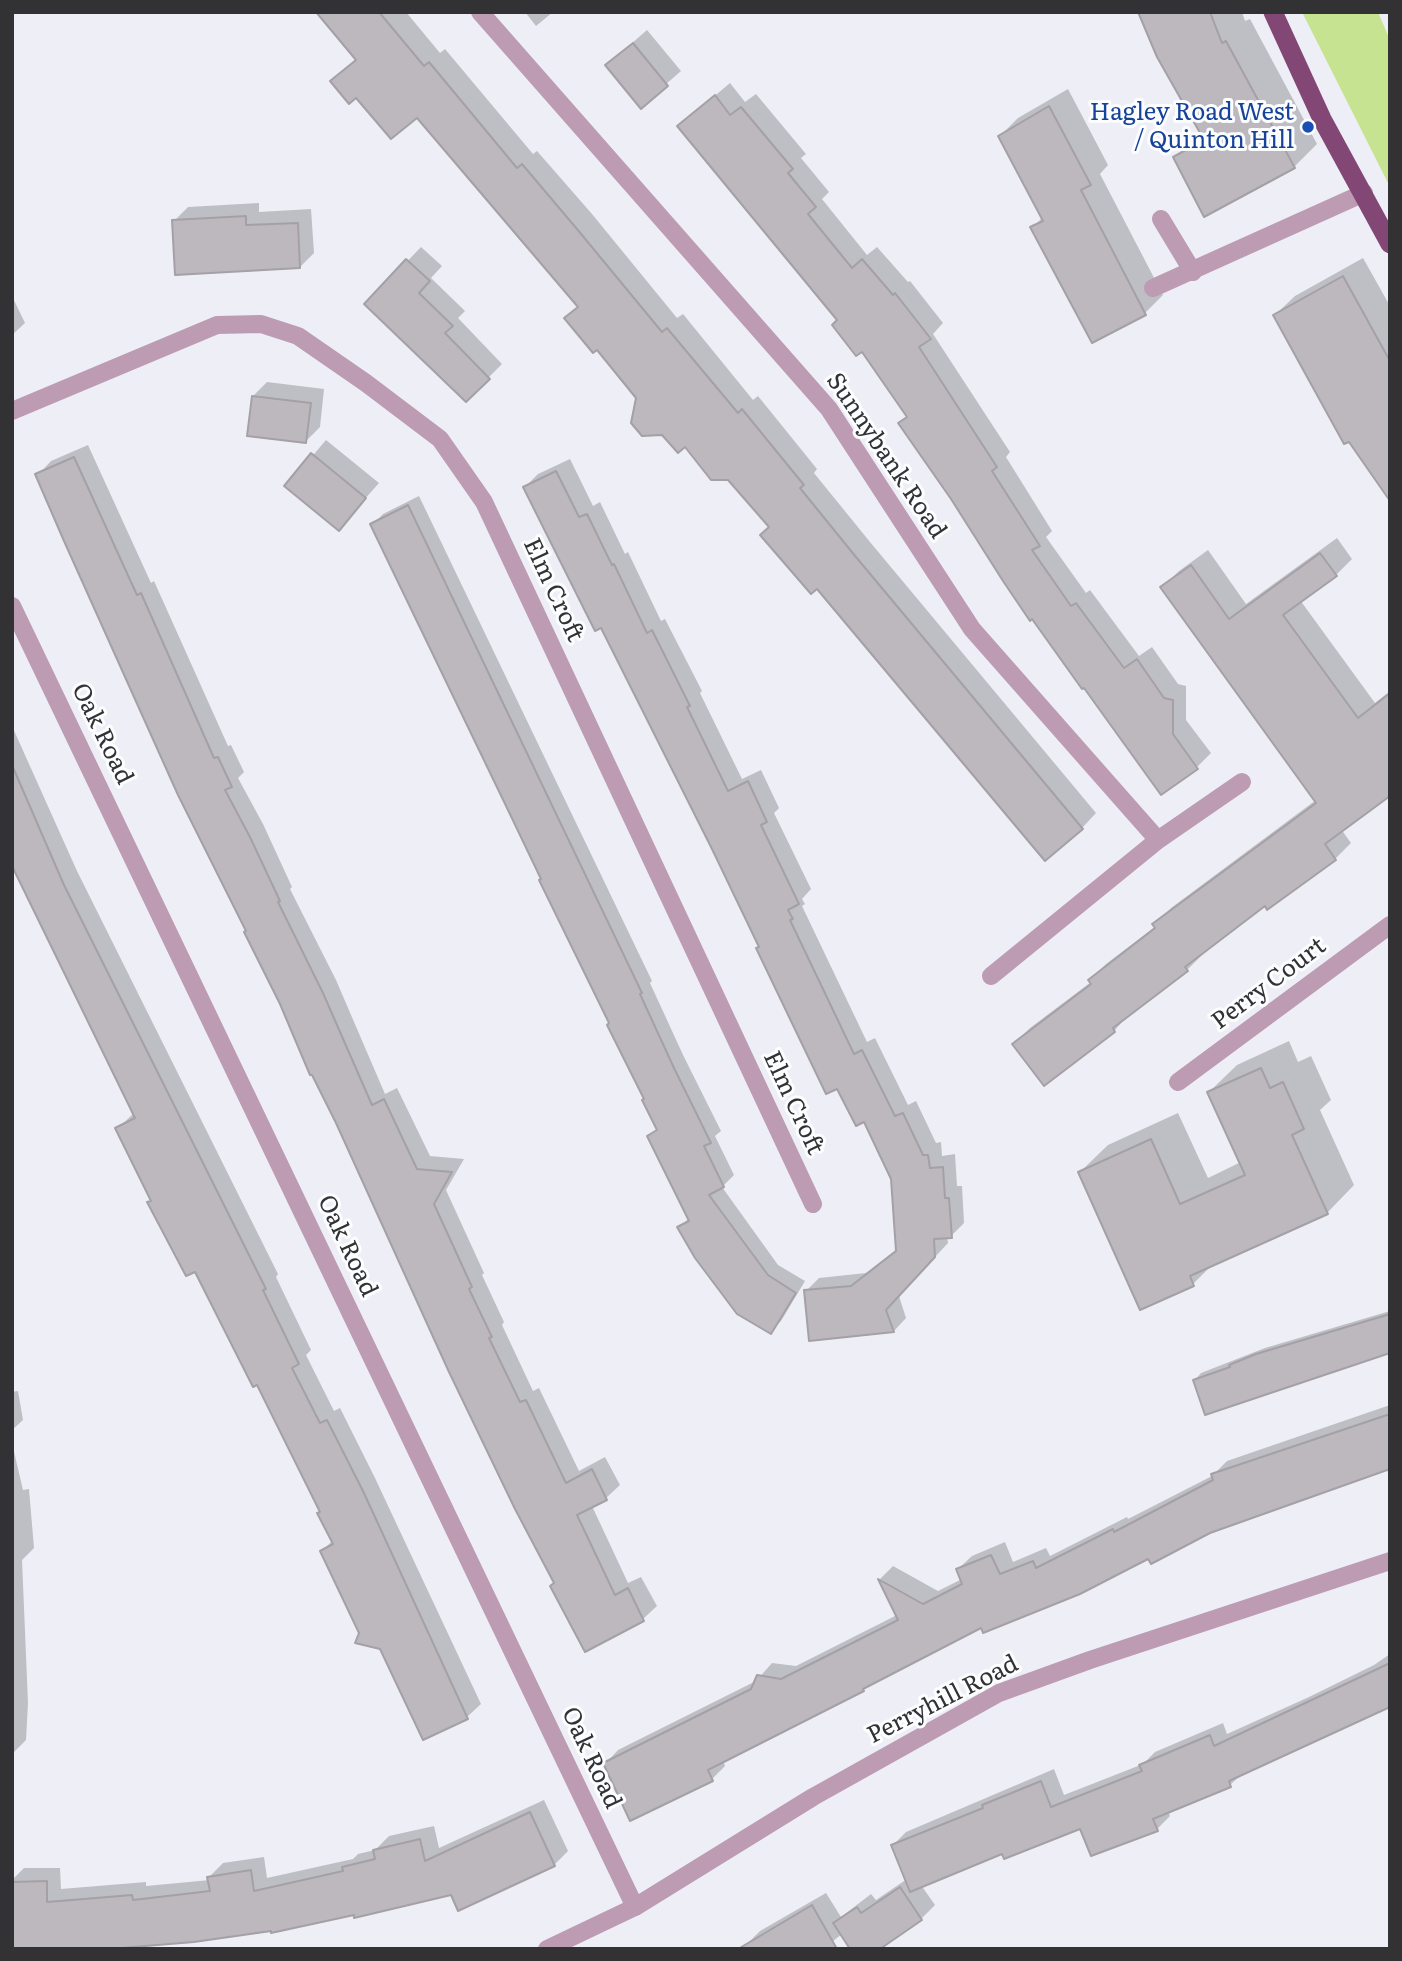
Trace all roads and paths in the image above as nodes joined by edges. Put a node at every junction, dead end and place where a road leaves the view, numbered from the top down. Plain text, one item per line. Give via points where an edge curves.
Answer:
1 (480, 12) edge
2 (1273, 12) edge
3 (1364, 193) junction
4 (1161, 219) dead end
5 (1390, 244) edge
6 (1193, 272) junction
7 (1153, 288) dead end
8 (12, 411) edge
9 (12, 606) edge
10 (1242, 782) dead end
11 (1158, 840) junction
12 (1390, 925) edge
13 (991, 976) dead end
14 (1178, 1083) dead end
15 (813, 1204) dead end
16 (1390, 1561) edge
17 (635, 1908) junction
18 (547, 1949) edge

1 - 11 street, Sunnybank Road via 829,409 972,629
2 - 3 highway via 1322,119
3 - 5 highway
3 - 6 street
4 - 6 street
6 - 7 street
8 - 15 street, Elm Croft via 217,325 261,324 298,336 440,439 484,502
9 - 17 street, Oak Road
10 - 11 street
11 - 13 street
12 - 14 street, Perry Court
16 - 17 street, Perryhill Road via 999,1693 813,1797
17 - 18 street, Perryhill Road

